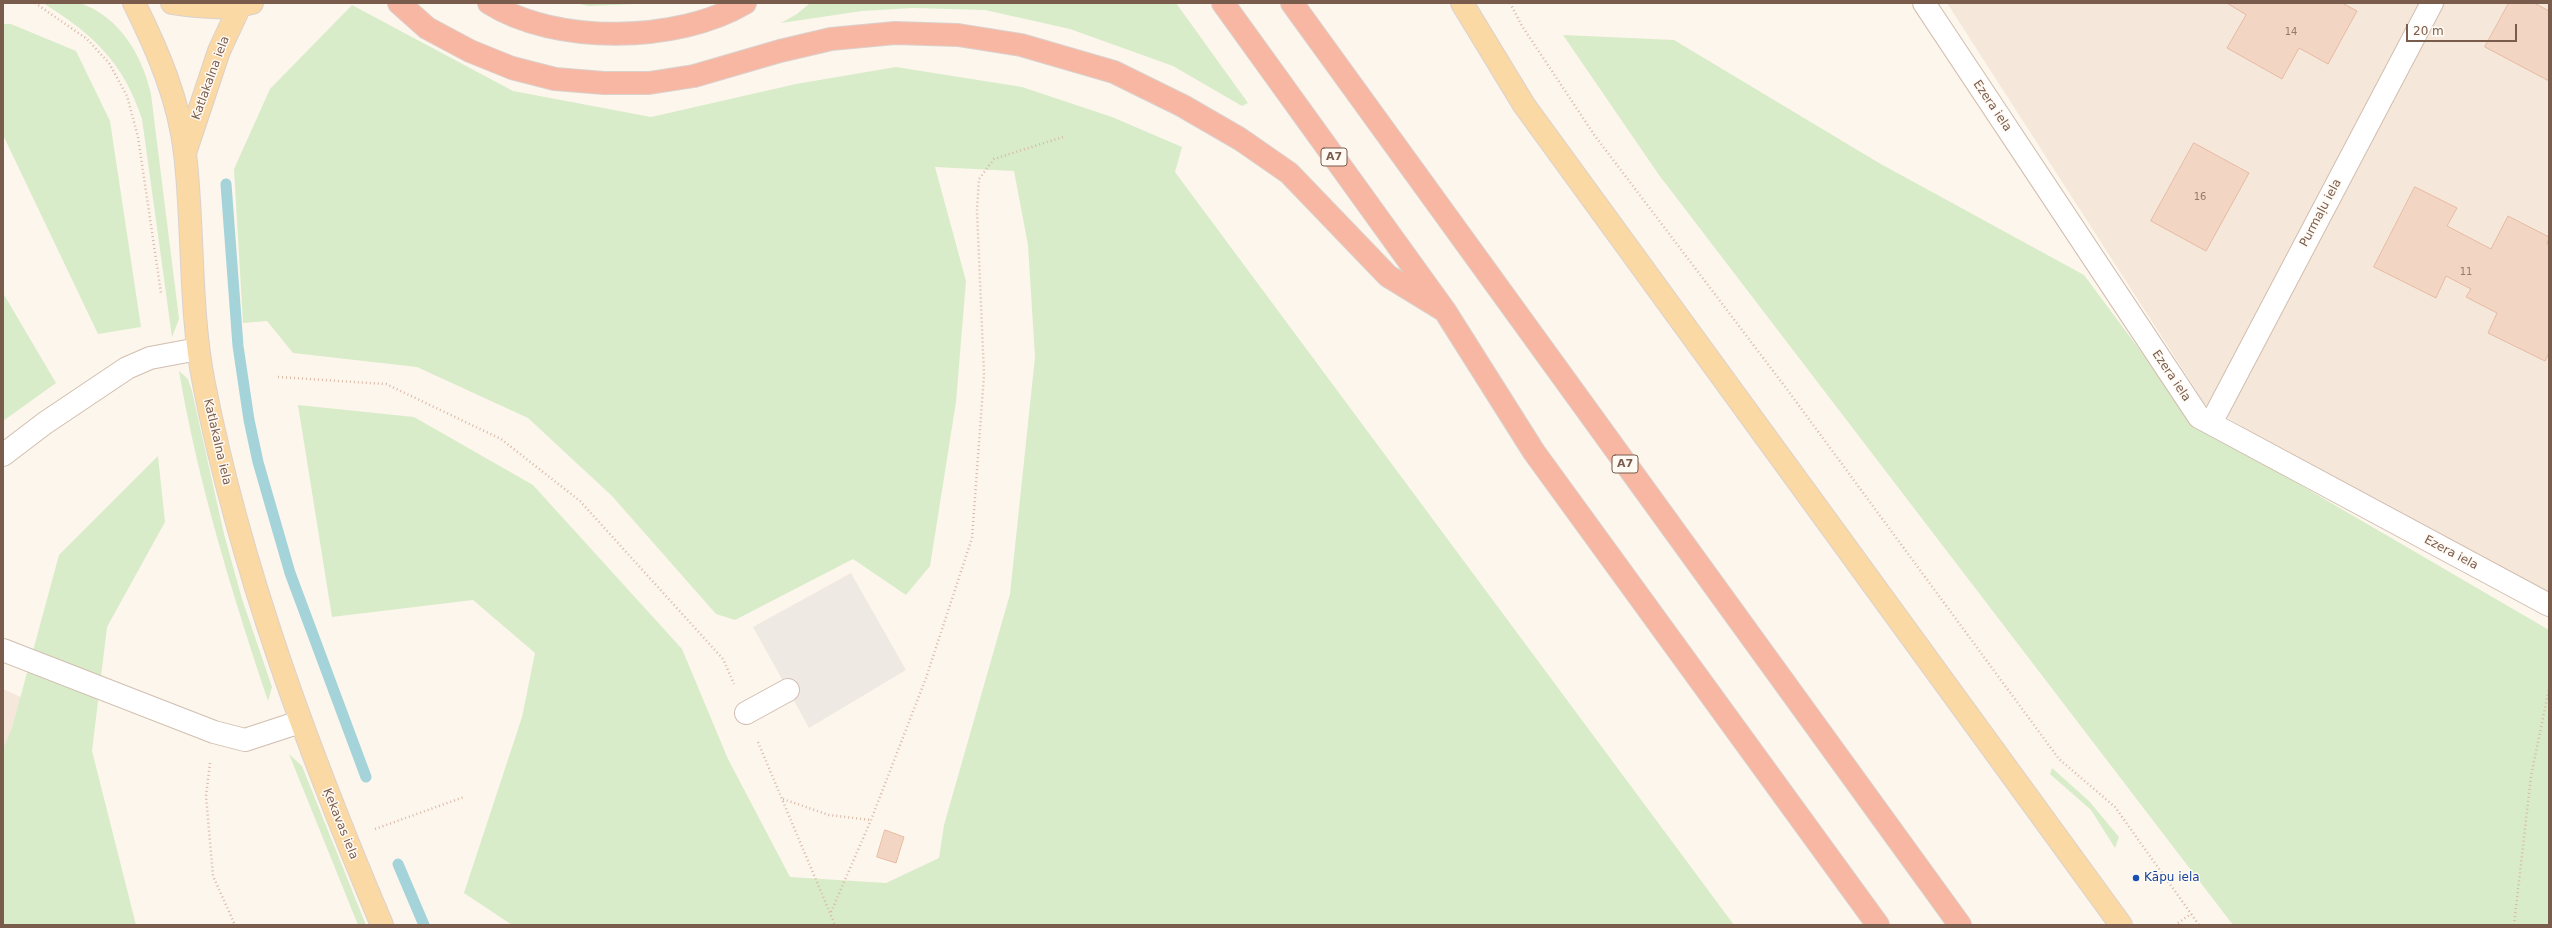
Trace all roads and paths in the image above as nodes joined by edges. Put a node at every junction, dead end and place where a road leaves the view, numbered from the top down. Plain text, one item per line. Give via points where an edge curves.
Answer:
1 (134, 3) edge
2 (172, 3) edge
3 (399, 3) edge
4 (489, 3) edge
5 (745, 3) edge
6 (1223, 3) edge
7 (1292, 3) edge
8 (1462, 3) edge
9 (1510, 3) edge
10 (1924, 3) edge
11 (2432, 3) edge
12 (246, 5) edge
13 (1063, 137) dead end
14 (185, 152) junction
15 (1446, 311) junction
16 (198, 349) junction
17 (278, 377) dead end
18 (2211, 423) junction
19 (3, 455) edge
20 (2549, 605) edge
21 (3, 650) edge
22 (2549, 689) edge
23 (788, 690) dead end
24 (746, 713) junction
25 (300, 722) junction
26 (214, 732) junction
27 (464, 797) dead end
28 (783, 799) junction
29 (871, 820) junction
30 (346, 839) junction
31 (831, 912) junction
32 (2191, 914) junction
33 (2178, 923) dead end
34 (235, 925) edge
35 (382, 925) edge
36 (835, 925) edge
37 (1878, 925) edge
38 (1960, 925) edge
39 (2121, 925) edge
40 (2199, 925) edge
41 (2514, 925) edge

1 - 14 main road, Katlakalna iela via 156,47 171,86
2 - 12 main road via 198,7
3 - 15 highway via 427,28 470,51 512,68 555,79 649,83 694,76 831,39 895,33 958,35 1021,45 1114,72 1183,106 1240,139 1289,173 1388,276
4 - 5 highway via 537,24 576,32 614,35 694,23 730,12
6 - 15 highway, A7
7 - 38 highway, A7
8 - 39 main road via 1524,105
9 - 32 path via 1522,26 1595,136 1786,388 2059,759 2115,807
10 - 18 street, Ezera iela via 2199,417
11 - 18 street, Purmaļu iela
12 - 14 main road, Katlakalna iela via 208,80
13 - 29 path via 994,159 979,179 977,210 984,375 972,538 926,678
14 - 16 main road, Katlakalna iela
15 - 37 highway, A7 via 1534,452
16 - 19 street via 150,358 127,368 45,423
16 - 25 main road, Katlakalna iela via 237,527
17 - 24 path via 386,384 501,439 580,501 723,659
18 - 20 street, Ezera iela
21 - 26 street
22 - 41 path via 2531,776
23 - 24 street
24 - 28 path
25 - 26 street via 245,740
25 - 30 main road, Ķekavas iela
26 - 34 path via 206,796 213,876
27 - 30 path
28 - 29 path via 829,815
28 - 31 path
29 - 31 path
30 - 35 main road, Ķekavas iela
31 - 36 path
32 - 33 path
32 - 40 path

